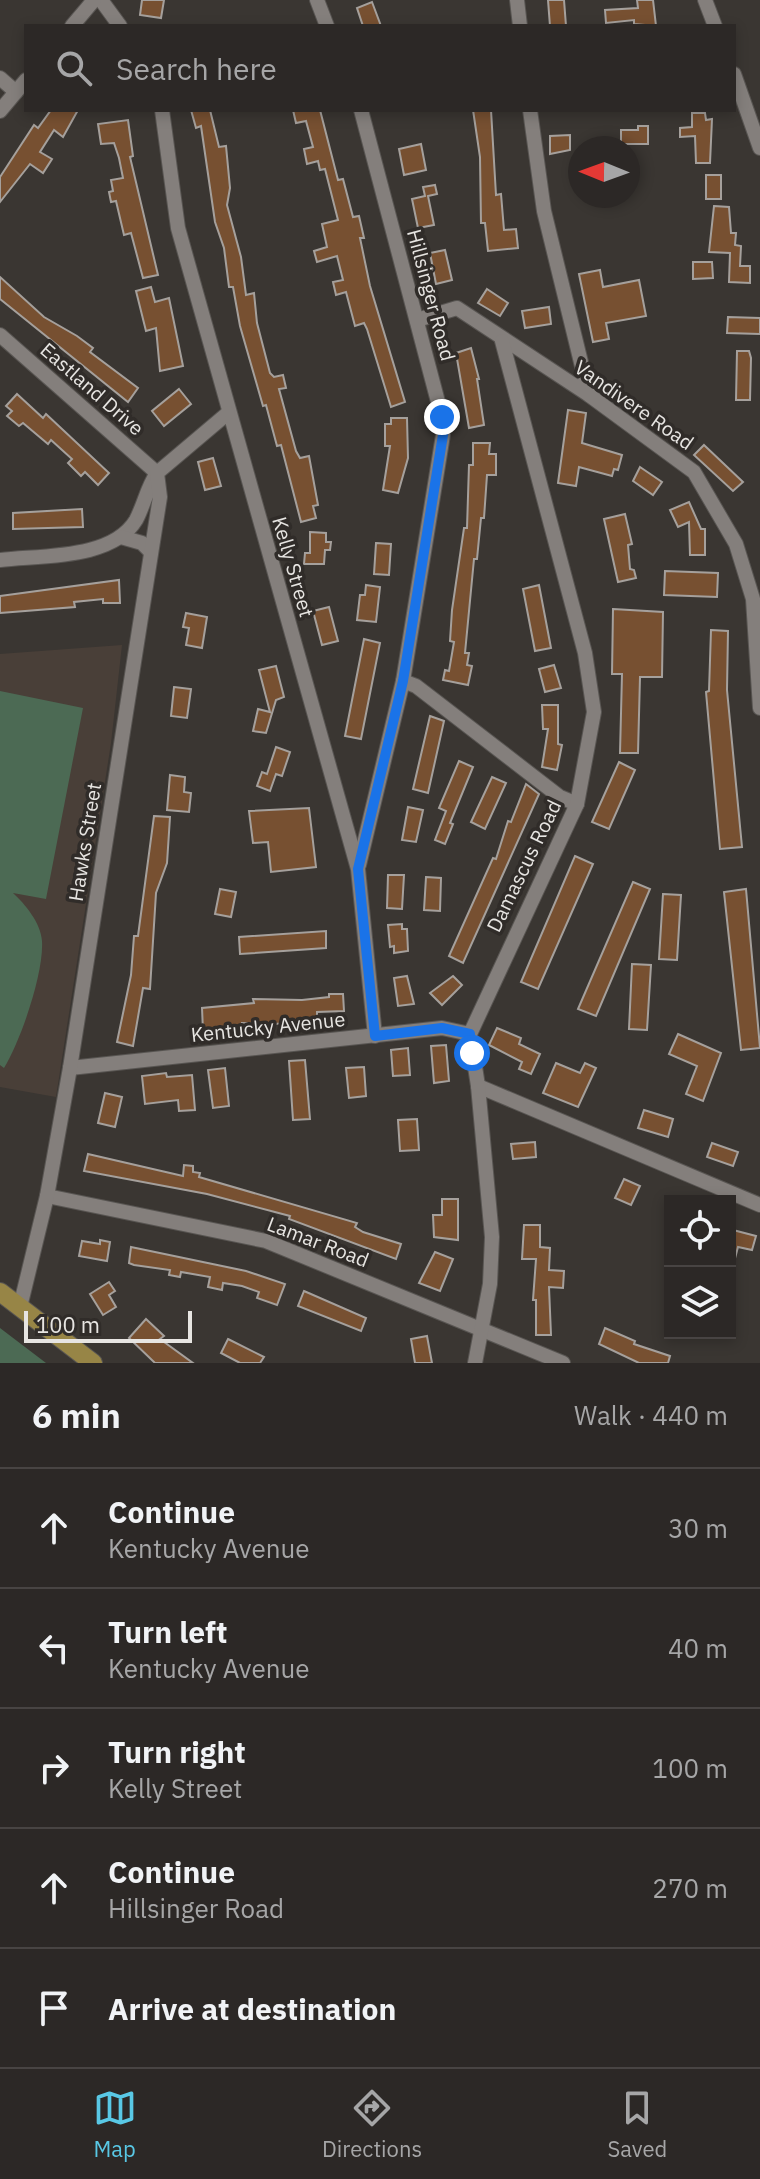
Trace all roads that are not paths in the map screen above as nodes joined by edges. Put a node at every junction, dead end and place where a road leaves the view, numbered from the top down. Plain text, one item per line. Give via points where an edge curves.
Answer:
1 (94, 0) edge
2 (101, 0) edge
3 (317, 0) edge
4 (517, 0) edge
5 (705, 0) edge
6 (74, 24) edge
7 (119, 24) edge
8 (326, 24) edge
9 (520, 24) edge
10 (714, 24) edge
11 (0, 78) edge
12 (736, 82) edge
13 (21, 86) edge
14 (0, 111) edge
15 (162, 112) edge
16 (362, 112) edge
17 (530, 112) edge
18 (760, 148) edge
19 (417, 320) junction
20 (0, 335) edge
21 (502, 341) junction
22 (589, 395) junction
23 (228, 413) junction
24 (157, 473) junction
25 (121, 537) junction
26 (151, 552) junction
27 (0, 560) edge
28 (403, 681) junction
29 (760, 708) edge
30 (577, 804) junction
31 (358, 869) junction
32 (470, 1034) junction
33 (375, 1036) junction
34 (70, 1068) junction
35 (478, 1086) junction
36 (47, 1196) junction
37 (760, 1205) edge
38 (0, 1292) edge
39 (20, 1307) junction
40 (484, 1330) junction
41 (93, 1363) edge
42 (475, 1363) edge
43 (563, 1363) edge

1 - 6 street
2 - 7 street
3 - 8 street
4 - 9 street
5 - 10 street
11 - 13 street
12 - 18 street
13 - 14 street
15 - 23 street, Kelly Street via 178,228
16 - 19 street, Hillsinger Road
17 - 22 street via 544,211
19 - 21 street, Vandivere Road via 457,308
19 - 28 street, Hillsinger Road via 443,435
20 - 24 street, Eastland Drive
21 - 22 street, Vandivere Road
21 - 30 street, Damascus Road via 593,692 593,734
22 - 29 street, Vandivere Road via 694,472 720,513 753,599
23 - 24 street
23 - 31 street, Kelly Street
24 - 25 street via 136,519
24 - 26 street, Hawks Street via 160,497
25 - 26 street via 142,543
25 - 27 street via 94,548
26 - 34 street, Hawks Street
28 - 30 street via 560,797
28 - 31 street, Hillsinger Road
30 - 32 street, Damascus Road
31 - 33 street, Kelly Street
32 - 33 street, Kentucky Avenue via 442,1028
32 - 35 street
33 - 34 street, Kentucky Avenue
34 - 36 street, Hawks Street
35 - 37 street
35 - 40 street via 492,1237
36 - 39 street, Hawks Street
36 - 40 street, Lamar Road via 266,1241
38 - 39 main road
39 - 41 main road
40 - 42 street
40 - 43 street, Lamar Road

